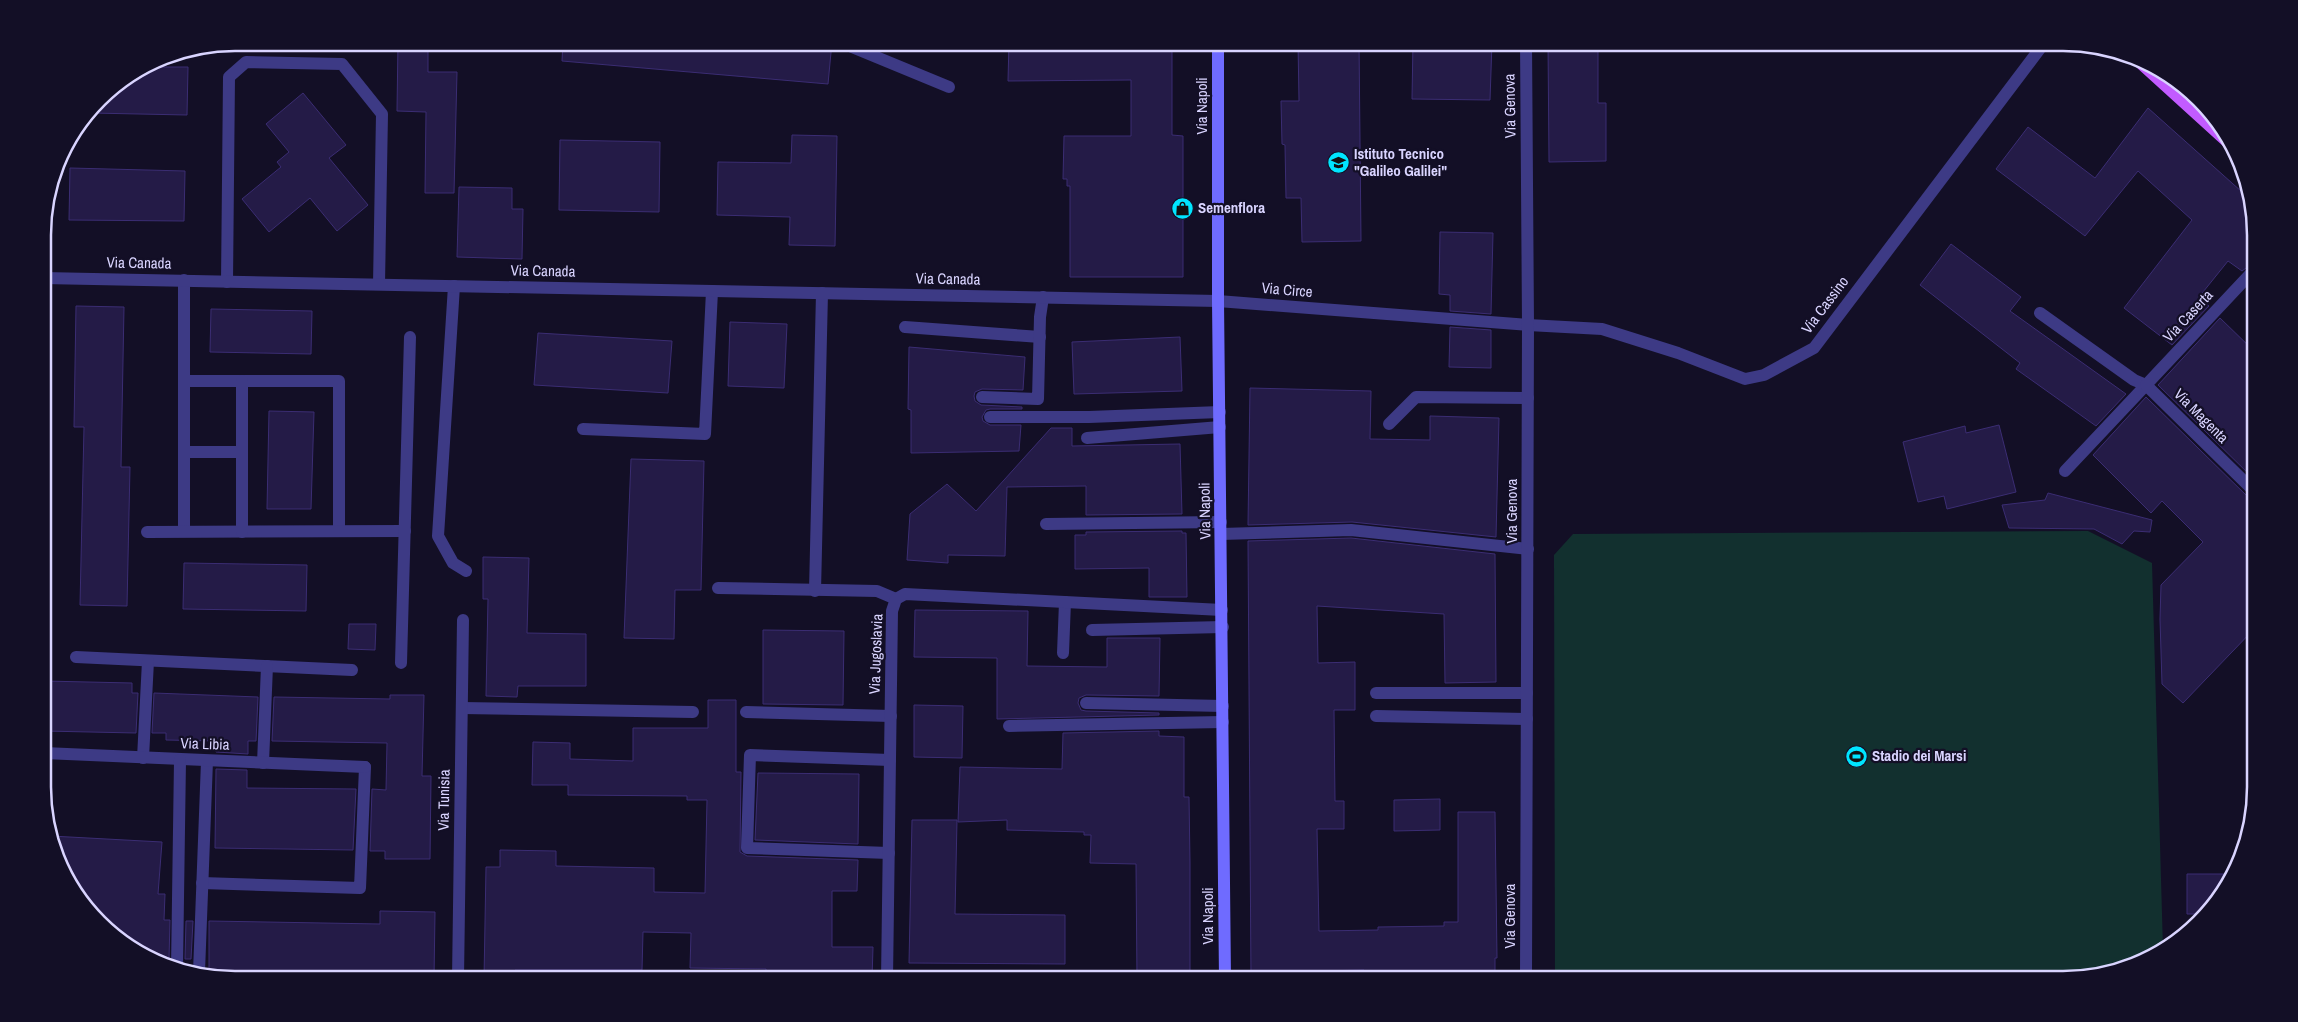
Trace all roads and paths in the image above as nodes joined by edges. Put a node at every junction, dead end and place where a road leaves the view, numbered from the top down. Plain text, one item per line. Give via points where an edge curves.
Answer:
1 (862, 51) edge
2 (1218, 51) edge
3 (1526, 51) edge
4 (2038, 51) edge
5 (2156, 76) edge
6 (949, 87) dead end
7 (2211, 126) edge
8 (2247, 277) edge
9 (51, 278) edge
10 (184, 280) junction
11 (227, 282) junction
12 (379, 284) junction
13 (454, 286) junction
14 (712, 291) junction
15 (822, 293) junction
16 (1043, 297) junction
17 (1218, 301) junction
18 (2040, 313) dead end
19 (1528, 326) junction
20 (905, 327) dead end
21 (410, 337) dead end
22 (1040, 337) junction
23 (184, 380) junction
24 (242, 381) junction
25 (2146, 385) junction
26 (982, 397) dead end
27 (1528, 398) junction
28 (1220, 412) junction
29 (990, 417) dead end
30 (1389, 424) dead end
31 (1220, 427) junction
32 (583, 429) dead end
33 (1087, 438) dead end
34 (184, 452) junction
35 (242, 452) junction
36 (2065, 471) dead end
37 (2247, 484) edge
38 (1046, 524) dead end
39 (1221, 528) junction
40 (339, 531) junction
41 (405, 531) junction
42 (147, 532) dead end
43 (184, 532) junction
44 (242, 532) junction
45 (1528, 549) junction
46 (466, 571) dead end
47 (718, 588) dead end
48 (816, 590) junction
49 (896, 599) junction
50 (1065, 602) junction
51 (1222, 610) junction
52 (464, 620) dead end
53 (1223, 627) junction
54 (1092, 630) dead end
55 (1064, 653) dead end
56 (76, 657) dead end
57 (148, 661) junction
58 (401, 663) dead end
59 (267, 666) junction
60 (352, 670) dead end
61 (1527, 692) junction
62 (1376, 693) dead end
63 (1086, 703) dead end
64 (1223, 706) junction
65 (462, 708) junction
66 (693, 712) dead end
67 (746, 712) dead end
68 (891, 716) junction
69 (1376, 716) dead end
70 (1527, 719) junction
71 (1223, 722) junction
72 (1008, 726) dead end
73 (51, 753) edge
74 (143, 758) junction
75 (180, 760) junction
76 (890, 760) junction
77 (206, 761) junction
78 (263, 763) junction
79 (888, 853) junction
80 (202, 883) junction
81 (177, 961) edge
82 (199, 967) edge
83 (458, 971) edge
84 (887, 971) edge
85 (1225, 971) edge
86 (1526, 971) edge

1 - 6 street
2 - 17 main road, Via Napoli
3 - 19 street, Via Genova
4 - 19 street, Via Cassino via 1814,348 1792,361 1764,375 1745,379 1678,352 1602,329
5 - 7 main road
8 - 25 street, Via Caserta
9 - 10 street, Via Canada
10 - 11 street, Via Canada
10 - 23 street
11 - 12 street, Via Canada
11 - 12 street via 229,77 246,62 342,64 382,114
12 - 13 street, Via Canada
13 - 14 street, Via Canada
13 - 46 street via 438,536 453,563
14 - 15 street, Via Canada
14 - 32 street via 705,434
15 - 16 street, Via Canada
15 - 48 street
16 - 17 street, Via Circe
16 - 22 street
17 - 19 street, Via Circe
17 - 28 main road, Via Napoli
18 - 25 street, Via Magenta via 2134,380
19 - 27 street, Via Genova
20 - 22 street
21 - 41 street
22 - 26 street via 1038,399
23 - 24 street
23 - 34 street
24 - 35 street
24 - 40 street via 339,380
25 - 36 street, Via Caserta
25 - 37 street, Via Magenta
27 - 30 street via 1416,397
27 - 45 street, Via Genova
28 - 29 street
28 - 31 main road, Via Napoli
31 - 33 street
31 - 39 main road, Via Napoli
34 - 35 street
34 - 43 street
35 - 44 street
38 - 39 street
39 - 45 street via 1351,530
39 - 51 main road, Via Napoli
40 - 41 street
40 - 44 street
41 - 58 street
42 - 43 street
43 - 44 street
45 - 61 street, Via Genova
47 - 48 street
48 - 49 street via 877,591
49 - 50 street, Via Jugoslavia via 905,594
49 - 68 street, Via Jugoslavia via 892,612
50 - 51 street, Via Jugoslavia
50 - 55 street
51 - 53 main road, Via Napoli
52 - 65 street, Via Tunisia
53 - 54 street
53 - 64 main road, Via Napoli
56 - 57 street
57 - 59 street
57 - 74 street
59 - 60 street
59 - 78 street
61 - 62 street
61 - 70 street, Via Genova
63 - 64 street
64 - 71 main road, Via Napoli
65 - 66 street
65 - 83 street, Via Tunisia
67 - 68 street
68 - 76 street, Via Jugoslavia
69 - 70 street
70 - 86 street, Via Genova
71 - 72 street
71 - 85 main road, Via Napoli
73 - 74 street, Via Libia
74 - 75 street, Via Libia
75 - 77 street, Via Libia
75 - 81 street
76 - 79 street, Via Jugoslavia
76 - 79 street via 750,756 747,848
77 - 78 street, Via Libia
77 - 80 street
78 - 80 street, Via Libia via 365,766 360,888
79 - 84 street, Via Jugoslavia
80 - 82 street

